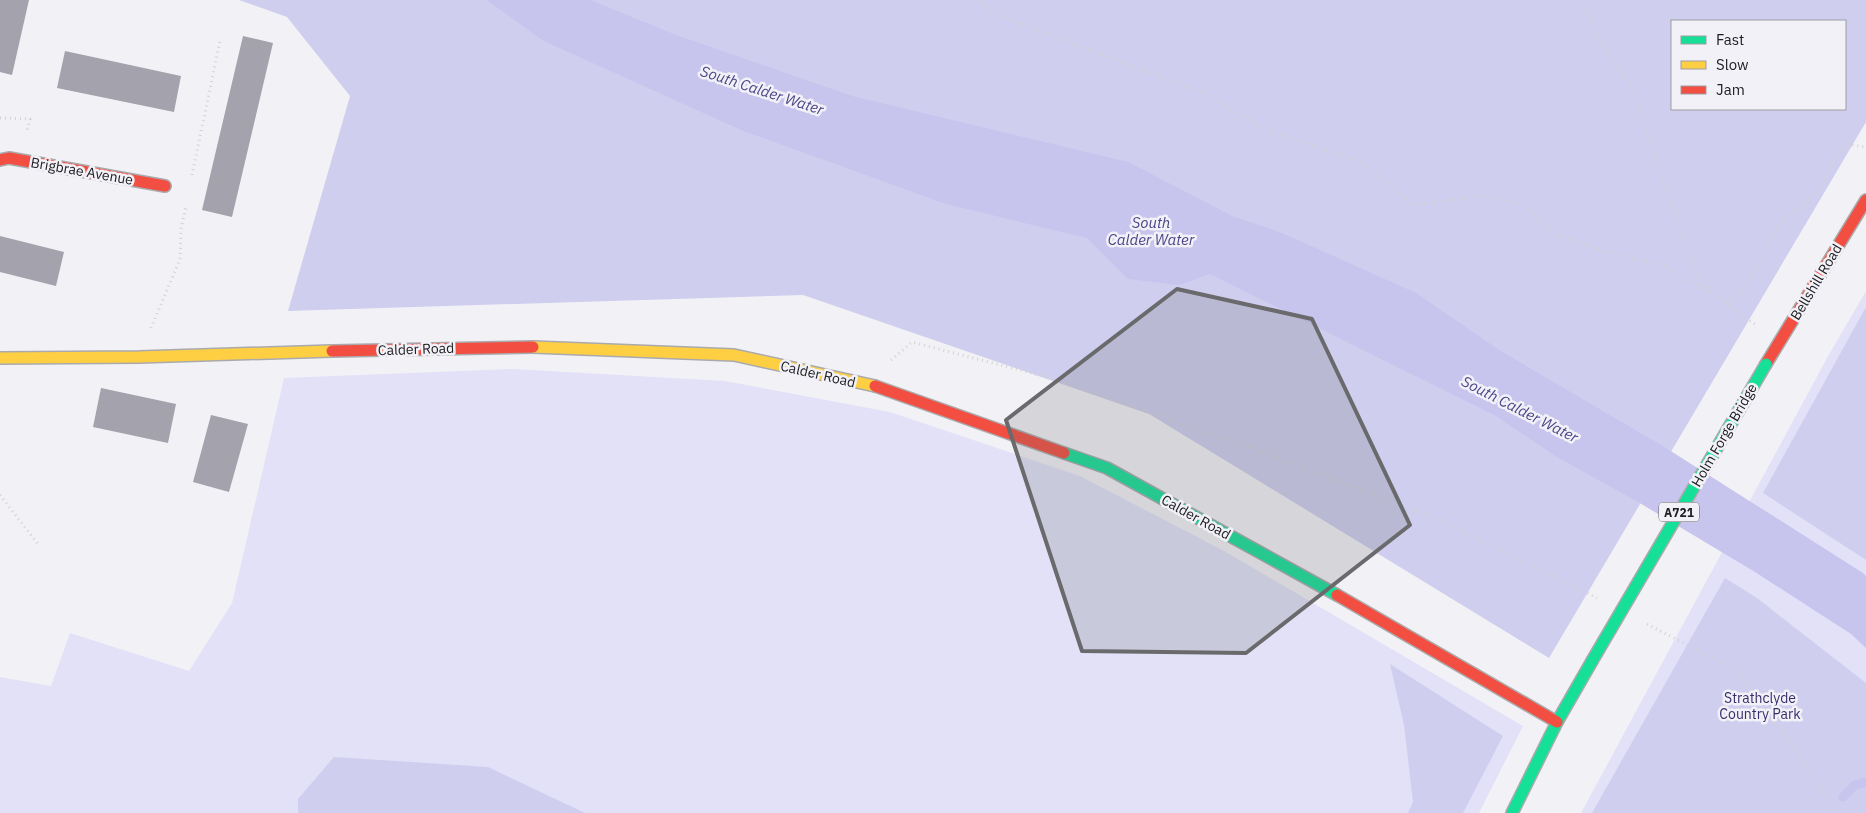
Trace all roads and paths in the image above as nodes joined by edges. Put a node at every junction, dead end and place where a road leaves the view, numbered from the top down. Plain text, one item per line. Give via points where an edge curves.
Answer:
1 (973, 0) edge
2 (1582, 0) edge
3 (1866, 147) edge
4 (0, 160) edge
5 (165, 186) dead end
6 (1866, 200) edge
7 (1711, 293) junction
8 (1727, 305) junction
9 (1780, 342) junction
10 (0, 358) edge
11 (1766, 364) joint
12 (882, 388) junction
13 (0, 495) edge
14 (38, 544) dead end
15 (1601, 600) dead end
16 (1643, 622) dead end
17 (1557, 722) junction
18 (1512, 813) edge
19 (1835, 813) edge

1 - 7 path via 1009,19 1205,94 1261,127 1364,164 1414,205 1482,196 1524,204 1554,234 1666,266
2 - 7 path via 1598,38 1630,82 1690,259
3 - 8 path via 1845,144 1817,192 1779,223 1752,277
4 - 5 street, Brigbrae Avenue via 14,159
6 - 9 street, Bellshill Road / A721
7 - 8 path
8 - 9 path
9 - 11 street, Bellshill Road / A721
10 - 12 street, Calder Road via 517,346 734,355
11 - 17 street, Holm Forge Bridge / A721, bridge
12 - 15 path via 886,365 912,342 1046,377 1254,449 1440,520
12 - 17 street, Calder Road via 1107,468 1378,617
13 - 14 path
16 - 19 path via 1736,670 1794,748
17 - 18 street, A721

